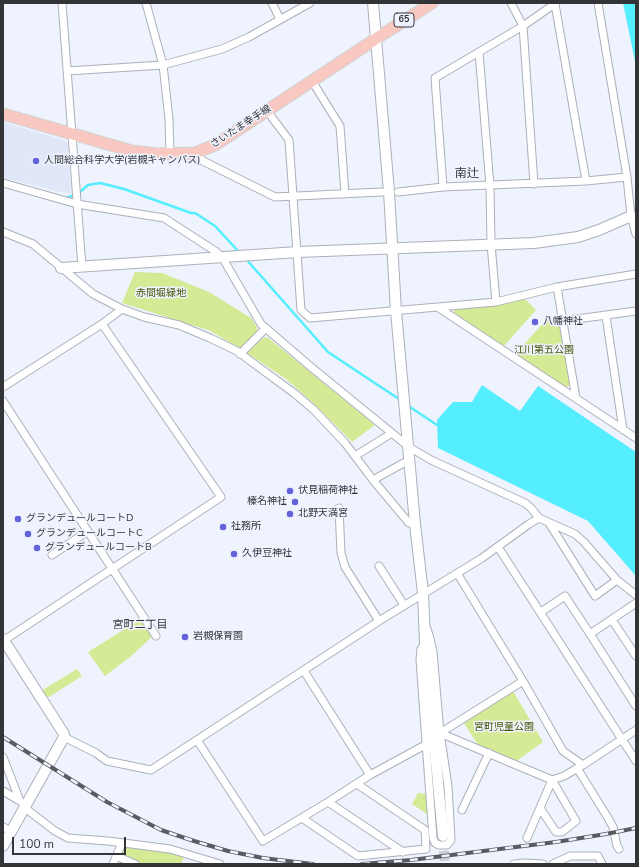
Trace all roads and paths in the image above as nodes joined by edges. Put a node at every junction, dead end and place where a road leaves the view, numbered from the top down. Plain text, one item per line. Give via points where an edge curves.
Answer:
1 (62, 3) edge
2 (146, 3) edge
3 (272, 3) edge
4 (310, 3) edge
5 (373, 3) edge
6 (432, 3) edge
7 (511, 3) edge
8 (556, 3) edge
9 (598, 3) edge
10 (280, 18) junction
11 (523, 26) junction
12 (376, 38) junction
13 (479, 52) junction
14 (163, 66) junction
15 (67, 71) junction
16 (312, 81) junction
17 (267, 111) junction
18 (3, 114) edge
19 (73, 134) junction
20 (195, 153) junction
21 (170, 155) junction
22 (627, 177) junction
23 (586, 181) junction
24 (3, 183) edge
25 (534, 184) junction
26 (490, 186) junction
27 (444, 187) junction
28 (382, 192) dead end
29 (398, 192) dead end
30 (345, 194) junction
31 (294, 196) junction
32 (77, 204) junction
33 (631, 216) junction
34 (4, 234) edge
35 (636, 234) edge
36 (491, 244) junction
37 (393, 249) junction
38 (298, 252) junction
39 (222, 257) junction
40 (82, 267) junction
41 (61, 268) junction
42 (636, 274) edge
43 (557, 287) junction
44 (496, 302) junction
45 (439, 308) junction
46 (122, 309) junction
47 (396, 311) junction
48 (636, 311) edge
49 (606, 316) junction
50 (562, 321) junction
51 (102, 324) junction
52 (266, 328) junction
53 (240, 354) junction
54 (3, 387) edge
55 (576, 398) junction
56 (3, 401) edge
57 (623, 430) junction
58 (392, 433) junction
59 (636, 438) edge
60 (409, 447) junction
61 (354, 456) junction
62 (409, 460) junction
63 (373, 480) junction
64 (339, 508) dead end
65 (539, 518) junction
66 (549, 522) junction
67 (415, 524) junction
68 (88, 531) junction
69 (498, 547) junction
70 (52, 555) dead end
71 (379, 566) dead end
72 (112, 568) junction
73 (457, 573) junction
74 (617, 580) junction
75 (423, 593) junction
76 (636, 595) edge
77 (636, 603) edge
78 (404, 605) junction
79 (541, 612) junction
80 (612, 620) junction
81 (379, 621) junction
82 (424, 622) junction
83 (590, 634) junction
84 (156, 636) dead end
85 (3, 640) edge
86 (425, 643) junction
87 (636, 656) edge
88 (304, 671) junction
89 (523, 681) junction
90 (636, 706) edge
91 (636, 730) edge
92 (440, 733) junction
93 (64, 737) junction
94 (622, 739) junction
95 (197, 740) junction
96 (427, 744) junction
97 (489, 753) junction
98 (3, 757) edge
99 (636, 761) edge
100 (580, 767) junction
101 (370, 775) junction
102 (552, 780) junction
103 (357, 784) junction
104 (3, 791) edge
105 (328, 802) junction
106 (24, 804) junction
107 (540, 808) junction
108 (462, 810) dead end
109 (302, 818) junction
110 (7, 829) edge
111 (443, 836) tunnel mouth
112 (528, 838) dead end
113 (122, 843) junction
114 (3, 846) edge
115 (619, 849) dead end
116 (403, 852) junction
117 (116, 856) junction
118 (524, 863) edge
119 (113, 864) edge
120 (135, 864) edge
121 (220, 864) edge
122 (514, 864) edge
123 (543, 864) edge
124 (553, 864) edge
125 (602, 864) edge

1 - 15 street
2 - 14 street
3 - 10 street
4 - 10 street
5 - 12 street
6 - 12 main road, さいたま幸手線 / 65
7 - 11 street
8 - 11 street
8 - 23 street
9 - 22 street
10 - 14 street via 249,37 222,49
11 - 13 street
11 - 25 street
12 - 16 main road, さいたま幸手線 / 65
12 - 37 street
13 - 26 street
13 - 27 street via 435,78
14 - 15 street
14 - 21 street
15 - 19 street
16 - 17 main road, さいたま幸手線 / 65
16 - 30 street via 340,126
17 - 20 main road, さいたま幸手線 / 65 via 215,145
17 - 31 street via 289,140
18 - 19 main road, さいたま幸手線 / 65
19 - 21 main road, さいたま幸手線 / 65 via 132,151
19 - 32 street
20 - 21 main road, さいたま幸手線 / 65
20 - 31 street via 203,161 264,193 275,197
22 - 23 street
22 - 33 street
23 - 25 street
24 - 32 street
25 - 26 street
26 - 27 street
26 - 36 street
27 - 29 street
28 - 30 street
30 - 31 street
31 - 38 street
32 - 39 street via 164,218
32 - 40 street
33 - 35 street
33 - 36 street via 578,237 534,243
34 - 41 street via 33,244
36 - 37 street
36 - 44 street
37 - 38 street
37 - 47 street
38 - 39 street
38 - 47 street via 301,310 310,318
39 - 40 street
39 - 52 street via 261,324
40 - 41 street
41 - 46 street via 93,294
42 - 43 street
43 - 44 street
43 - 50 street
44 - 45 street
45 - 47 street
45 - 55 street
46 - 51 street
46 - 53 street via 179,325
47 - 60 street
48 - 49 street
49 - 50 street
49 - 57 street
50 - 55 street
51 - 54 street
51 - 72 street via 221,497
52 - 53 street
52 - 58 street
53 - 61 street via 314,410
55 - 57 street
56 - 68 street
57 - 59 street
58 - 60 street
58 - 61 street
60 - 62 street
60 - 65 street via 431,460 525,503
61 - 63 street
62 - 63 street
62 - 67 street
63 - 67 street via 408,523
64 - 81 street via 341,553 345,567
65 - 66 street
65 - 69 street
66 - 74 street via 575,534
66 - 74 street via 595,596
67 - 75 street
68 - 70 street
68 - 72 street
69 - 73 street
69 - 79 street
71 - 78 street
72 - 84 street
72 - 85 street
73 - 75 street
73 - 89 street
74 - 76 street
75 - 78 street
75 - 82 street
77 - 80 street
78 - 81 street
79 - 83 street via 565,596
79 - 94 street
80 - 83 street
80 - 87 street
81 - 88 street
82 - 86 street
82 - 92 street via 433,652
83 - 90 street
85 - 93 street
86 - 96 street via 421,649 420,660
86 - 111 street
88 - 95 street
88 - 101 street
89 - 92 street
89 - 100 street via 563,751
91 - 94 street
92 - 96 street via 448,786 451,840 447,844 439,845 433,838
92 - 97 street
93 - 95 street via 107,761 151,770
93 - 106 street
94 - 99 street
94 - 100 street
95 - 109 street via 263,841
96 - 101 street
97 - 102 street
97 - 108 street
98 - 106 street
100 - 102 street
100 - 115 street via 613,827
101 - 103 street
102 - 107 street
102 - 107 street via 576,821 562,832 556,832
103 - 105 street
103 - 116 street via 425,830 426,849
104 - 106 street
105 - 109 street
105 - 116 street
106 - 110 street
106 - 113 street via 55,831 68,838
107 - 112 street
109 - 116 street via 358,856
110 - 114 street
113 - 117 street
113 - 121 street via 170,849
117 - 119 street
117 - 120 street
118 - 122 street
118 - 123 street
124 - 125 street via 570,856 598,856

